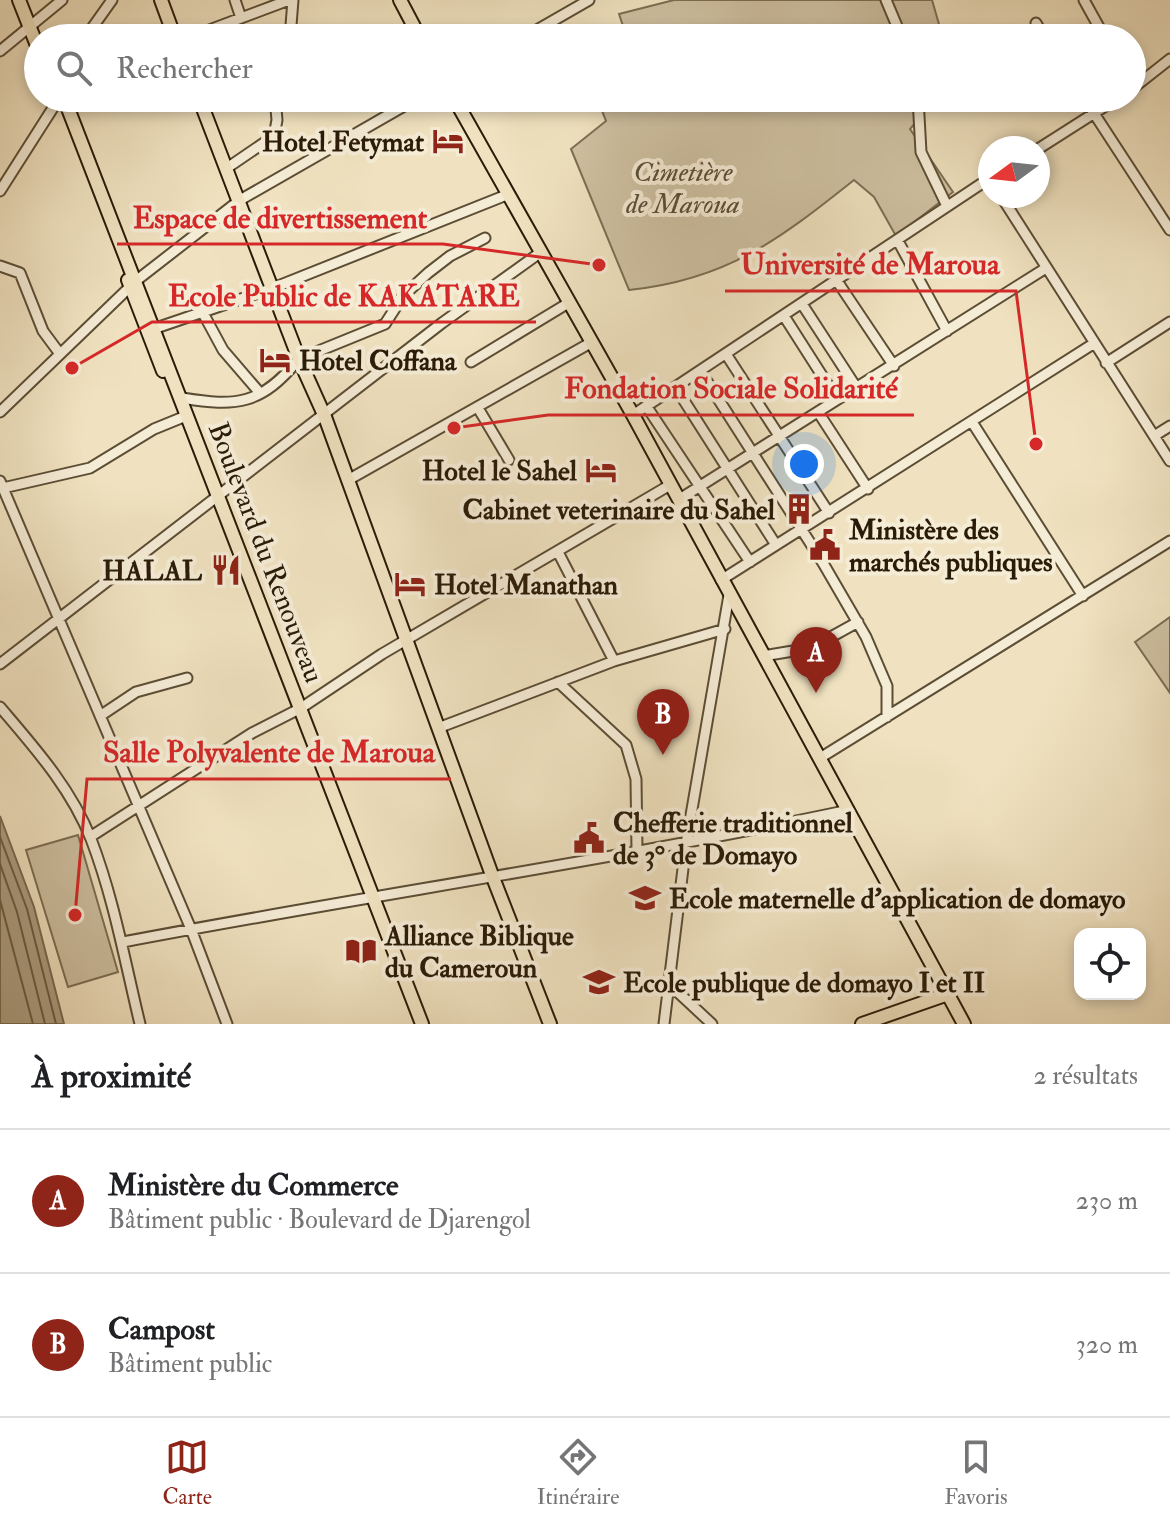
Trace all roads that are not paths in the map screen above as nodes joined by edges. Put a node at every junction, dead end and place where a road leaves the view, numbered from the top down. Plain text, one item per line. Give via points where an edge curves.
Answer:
1 (19, 0) edge
2 (26, 0) edge
3 (62, 0) edge
4 (112, 0) edge
5 (161, 0) edge
6 (235, 0) edge
7 (291, 0) edge
8 (400, 0) edge
9 (589, 0) edge
10 (886, 0) edge
11 (1084, 0) edge
12 (241, 18) junction
13 (32, 24) junction
14 (95, 24) edge
15 (170, 24) edge
16 (225, 24) edge
17 (290, 24) edge
18 (413, 24) edge
19 (547, 24) edge
20 (896, 24) edge
21 (1097, 24) edge
22 (24, 31) edge
23 (0, 51) edge
24 (1168, 65) edge
25 (1146, 78) edge
26 (52, 112) edge
27 (65, 112) edge
28 (205, 112) edge
29 (276, 112) edge
30 (394, 112) edge
31 (462, 112) edge
32 (919, 112) edge
33 (1098, 112) edge
34 (1095, 114) junction
35 (1050, 142) edge
36 (227, 168) junction
37 (978, 186) edge
38 (0, 191) edge
39 (509, 194) junction
40 (240, 200) junction
41 (947, 206) junction
42 (1008, 208) edge
43 (1170, 230) edge
44 (485, 238) dead end
45 (898, 241) junction
46 (541, 252) junction
47 (0, 266) edge
48 (1046, 268) junction
49 (837, 281) junction
50 (133, 283) junction
51 (273, 288) junction
52 (570, 302) junction
53 (802, 304) junction
54 (203, 313) junction
55 (784, 316) junction
56 (1170, 322) edge
57 (156, 328) junction
58 (947, 331) junction
59 (592, 342) junction
60 (1093, 344) junction
61 (60, 354) junction
62 (726, 354) junction
63 (299, 359) junction
64 (471, 362) dead end
65 (1106, 363) junction
66 (894, 366) junction
67 (701, 372) junction
68 (856, 387) junction
69 (676, 388) junction
70 (260, 393) junction
71 (182, 398) junction
72 (837, 399) junction
73 (647, 407) junction
74 (478, 408) junction
75 (0, 412) edge
76 (818, 412) junction
77 (633, 415) junction
78 (325, 417) junction
79 (181, 418) junction
80 (972, 422) junction
81 (1170, 426) edge
82 (1154, 436) junction
83 (779, 438) junction
84 (753, 455) junction
85 (509, 460) dead end
86 (1170, 461) edge
87 (728, 470) junction
88 (348, 480) junction
89 (2, 484) edge
90 (670, 485) junction
91 (700, 488) junction
92 (868, 489) junction
93 (216, 498) junction
94 (678, 500) junction
95 (829, 513) junction
96 (801, 530) junction
97 (1170, 541) edge
98 (776, 545) junction
99 (558, 552) junction
100 (750, 562) junction
101 (721, 580) junction
102 (729, 595) junction
103 (1083, 596) junction
104 (58, 618) junction
105 (858, 622) junction
106 (725, 629) junction
107 (405, 641) junction
108 (763, 656) junction
109 (614, 661) junction
110 (0, 664) edge
111 (187, 678) dead end
112 (558, 682) junction
113 (0, 707) edge
114 (298, 710) junction
115 (100, 716) junction
116 (887, 717) junction
117 (438, 728) junction
118 (820, 758) junction
119 (138, 804) junction
120 (849, 810) junction
121 (90, 837) junction
122 (686, 844) junction
123 (637, 851) junction
124 (492, 875) junction
125 (368, 896) junction
126 (191, 929) junction
127 (123, 942) junction
128 (669, 984) junction
129 (948, 994) junction
130 (140, 1024) edge
131 (227, 1024) edge
132 (414, 1024) edge
133 (422, 1024) edge
134 (550, 1024) edge
135 (664, 1024) edge
136 (712, 1024) edge
137 (862, 1024) edge
138 (964, 1024) edge

1 - 13 main road
2 - 13 main road
3 - 13 street
4 - 14 street
5 - 15 main road
6 - 12 street
7 - 12 street
7 - 17 street
8 - 18 main road
9 - 19 street
10 - 20 street
11 - 21 street
12 - 16 street
22 - 23 street
24 - 25 street
26 - 38 street
27 - 50 main road, Boulevard du Renouveau
28 - 36 main road
29 - 36 street via 274,136
30 - 40 street
31 - 39 main road
32 - 41 street via 921,152
33 - 34 street
34 - 35 street
34 - 43 street
36 - 40 main road
37 - 41 street
39 - 46 main road
39 - 51 street
40 - 50 street
40 - 51 main road
41 - 45 street
42 - 48 street
44 - 63 street via 428,273 403,296 385,324
45 - 49 street
45 - 58 street
46 - 52 main road
46 - 78 street
47 - 61 street via 20,273 43,331
48 - 58 street
48 - 60 street
49 - 53 street
49 - 66 street
50 - 57 main road, Boulevard du Renouveau
50 - 61 street
50 - 79 main road, Boulevard du Renouveau
51 - 54 street
51 - 63 main road
52 - 59 main road
52 - 64 street
53 - 55 street
53 - 68 street
54 - 57 street
54 - 70 street via 217,341
55 - 62 street
55 - 72 street
56 - 65 street
57 - 71 main road, Boulevard du Renouveau
58 - 66 street
59 - 74 street
59 - 77 main road
60 - 65 street
60 - 80 street
61 - 75 street
62 - 67 street
62 - 83 street
63 - 70 street
63 - 78 main road
65 - 82 street
66 - 68 street
67 - 69 street
67 - 84 street
68 - 72 street
69 - 73 street
69 - 87 street
70 - 71 street via 233,404
71 - 93 main road, Boulevard du Renouveau
72 - 76 street
73 - 77 street
73 - 91 street
74 - 85 street
74 - 88 street
76 - 83 street
76 - 92 street
77 - 90 main road
78 - 88 main road
78 - 93 street
79 - 89 street via 90,468
79 - 93 main road, Boulevard du Renouveau
80 - 92 street
80 - 103 street
81 - 82 street
82 - 86 street
83 - 84 street
83 - 95 street
84 - 87 street
84 - 96 street
87 - 91 street
87 - 98 street
88 - 107 main road
89 - 104 street
90 - 94 main road
90 - 99 street
91 - 94 street
91 - 100 street
92 - 95 street
93 - 104 street
93 - 114 main road, Boulevard du Renouveau
94 - 101 main road
95 - 96 street
96 - 98 street
96 - 105 street
97 - 103 street
98 - 100 street
99 - 107 street
99 - 109 street
100 - 101 street
101 - 102 main road
102 - 106 street
102 - 108 main road
103 - 116 street
104 - 110 street
104 - 115 street
105 - 108 street via 811,648
105 - 116 street via 887,686
106 - 109 street
106 - 122 street
107 - 114 street
107 - 117 main road
108 - 118 main road
109 - 112 street
111 - 115 street via 136,692
112 - 117 street
112 - 123 street via 629,751 636,779
113 - 121 street via 48,765
114 - 119 street
114 - 125 main road, Boulevard du Renouveau
115 - 119 street
116 - 118 street
117 - 124 main road
118 - 120 main road
119 - 121 street
119 - 126 street
120 - 122 street
120 - 129 main road
121 - 127 street
122 - 123 street
122 - 128 street
123 - 124 street
124 - 125 street
124 - 134 main road
125 - 126 street
125 - 132 main road, Boulevard du Renouveau
125 - 133 main road, Boulevard du Renouveau
126 - 127 street
126 - 131 street
127 - 130 street
128 - 135 street
128 - 136 street
129 - 137 main road
129 - 138 main road

